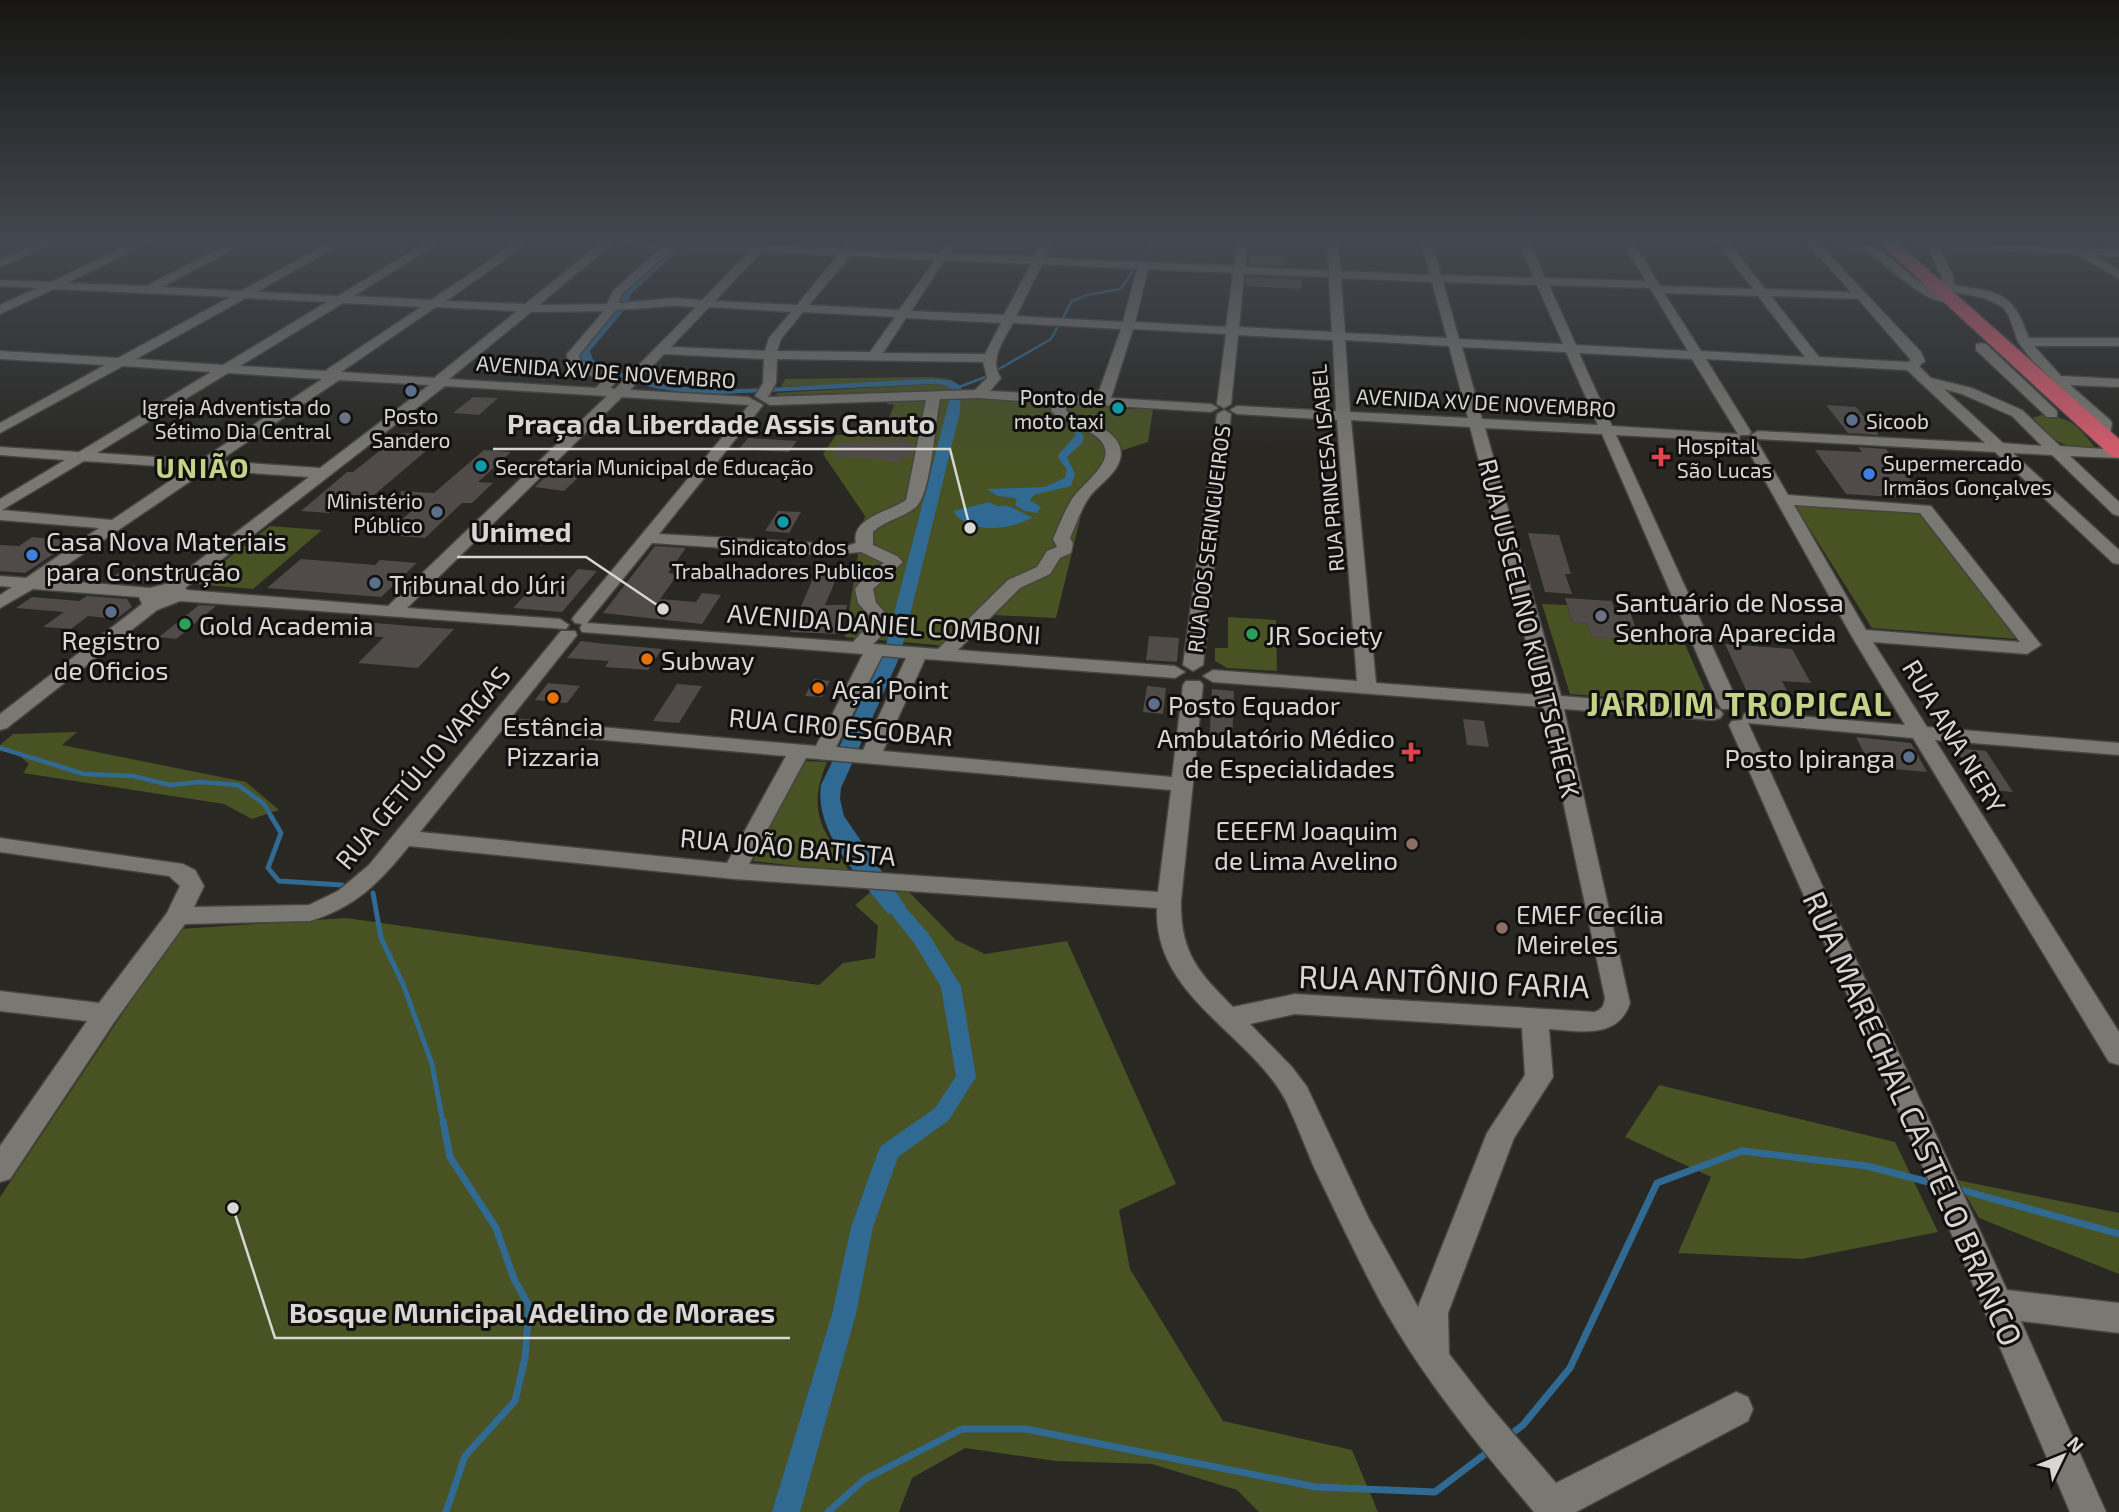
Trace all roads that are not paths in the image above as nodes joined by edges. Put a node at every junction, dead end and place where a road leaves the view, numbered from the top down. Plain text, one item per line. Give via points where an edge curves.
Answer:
1 (210, 314) edge
2 (317, 314) edge
3 (420, 314) edge
4 (521, 314) edge
5 (615, 314) edge
6 (622, 314) edge
7 (695, 314) edge
8 (796, 314) edge
9 (895, 314) edge
10 (904, 314) junction
11 (1013, 314) edge
12 (1131, 314) edge
13 (1234, 314) edge
14 (1338, 314) edge
15 (1447, 314) edge
16 (1555, 314) edge
17 (1670, 314) edge
18 (1778, 314) edge
19 (1878, 314) edge
20 (1969, 314) edge
21 (2012, 314) edge
22 (1010, 320) junction
23 (619, 322) dead end
24 (1128, 326) junction
25 (1232, 332) junction
26 (1339, 337) junction
27 (2024, 342) junction
28 (2119, 342) edge
29 (1455, 343) junction
30 (1981, 347) dead end
31 (1570, 348) junction
32 (659, 350) junction
33 (0, 355) edge
34 (769, 355) junction
35 (1695, 355) junction
36 (15, 356) junction
37 (874, 356) junction
38 (989, 358) junction
39 (1815, 360) junction
40 (122, 362) junction
41 (0, 363) edge
42 (1911, 366) junction
43 (225, 369) junction
44 (333, 375) junction
45 (1925, 380) junction
46 (2057, 380) junction
47 (440, 382) junction
48 (2119, 383) edge
49 (598, 393) junction
50 (618, 394) junction
51 (957, 394) junction
52 (762, 397) junction
53 (1060, 398) junction
54 (1103, 401) junction
55 (1224, 409) junction
56 (2017, 413) junction
57 (2052, 414) junction
58 (1344, 415) junction
59 (2079, 415) junction
60 (1478, 423) junction
61 (0, 429) edge
62 (1606, 430) junction
63 (1750, 438) junction
64 (2114, 448) edge
65 (0, 451) edge
66 (2005, 452) junction
67 (2060, 455) junction
68 (82, 456) junction
69 (2119, 462) edge
70 (206, 464) junction
71 (322, 473) junction
72 (1782, 499) junction
73 (0, 506) edge
74 (2119, 511) edge
75 (0, 515) edge
76 (117, 525) junction
77 (646, 538) junction
78 (865, 546) junction
79 (2119, 559) edge
80 (0, 581) edge
81 (30, 583) junction
82 (175, 592) junction
83 (153, 598) junction
84 (0, 603) edge
85 (392, 612) junction
86 (574, 627) junction
87 (1860, 635) junction
88 (901, 652) junction
89 (1194, 675) junction
90 (1367, 688) junction
91 (1552, 701) junction
92 (1733, 716) junction
93 (0, 724) edge
94 (496, 724) junction
95 (1921, 732) junction
96 (2119, 750) edge
97 (799, 751) junction
98 (828, 753) junction
99 (864, 756) junction
100 (1181, 783) junction
101 (403, 838) junction
102 (0, 845) edge
103 (734, 871) junction
104 (1168, 901) junction
105 (178, 916) junction
106 (0, 1000) edge
107 (106, 1014) junction
108 (1613, 1015) joint
109 (1230, 1018) junction
110 (1535, 1020) junction
111 (2119, 1055) edge
112 (0, 1170) edge
113 (1996, 1303) junction
114 (2119, 1318) edge
115 (1432, 1358) junction
116 (1735, 1409) dead end
117 (1555, 1508) edge
118 (2088, 1512) edge

1 - 40 street
2 - 43 street
3 - 44 street
4 - 47 street
5 - 49 street via 573,354 573,362 610,381
6 - 23 street
7 - 32 street
8 - 34 street via 775,338
9 - 10 street
10 - 22 street
10 - 37 street
11 - 22 street
12 - 24 street
13 - 25 street, RUA DOS SERINGUEIROS
14 - 26 street, RUA PRINCESA ISABEL
15 - 29 street, RUA JUSCELINO KUBITSCHECK
16 - 31 street, RUA MARECHAL CASTELO BRANCO
17 - 35 street, RUA ANA NERY
18 - 39 street
19 - 42 street via 1916,355
20 - 59 highway
21 - 27 street via 2022,326
22 - 24 street
22 - 38 street
24 - 25 street
24 - 54 street
25 - 26 street
25 - 55 street, RUA DOS SERINGUEIROS
26 - 29 street
26 - 58 street, RUA PRINCESA ISABEL
27 - 28 street
27 - 46 street
29 - 31 street
29 - 60 street, RUA JUSCELINO KUBITSCHECK
30 - 57 street
31 - 35 street
31 - 62 street, RUA MARECHAL CASTELO BRANCO
32 - 34 street
32 - 50 street
33 - 36 street, AVENIDA XV DE NOVEMBRO
34 - 37 street
34 - 52 street via 772,372
35 - 39 street
35 - 63 street, RUA ANA NERY
36 - 40 street, AVENIDA XV DE NOVEMBRO
36 - 41 street
37 - 38 street
38 - 51 street via 994,378
39 - 42 street
40 - 43 street, AVENIDA XV DE NOVEMBRO
40 - 61 street
42 - 45 street
43 - 44 street, AVENIDA XV DE NOVEMBRO
43 - 68 street
44 - 47 street, AVENIDA XV DE NOVEMBRO
44 - 70 street
45 - 56 street via 1968,391
45 - 66 street
46 - 48 street
46 - 64 street via 2105,423
47 - 49 street, AVENIDA XV DE NOVEMBRO
47 - 71 street
49 - 50 street, AVENIDA XV DE NOVEMBRO
50 - 52 street, AVENIDA XV DE NOVEMBRO
50 - 85 street
51 - 52 street, AVENIDA XV DE NOVEMBRO
51 - 53 street, AVENIDA XV DE NOVEMBRO
51 - 78 street via 928,425 913,502 866,529
52 - 77 street, RUA GETÚLIO VARGAS
53 - 54 street, AVENIDA XV DE NOVEMBRO
53 - 88 street via 1061,414 1109,438 1114,451 1111,464 1082,496 1044,570 1014,584 971,625 932,644
54 - 55 street, AVENIDA XV DE NOVEMBRO
55 - 58 street, AVENIDA XV DE NOVEMBRO
55 - 89 street, RUA DOS SERINGUEIROS
56 - 57 street
56 - 67 street
57 - 59 street
58 - 60 street, AVENIDA XV DE NOVEMBRO
58 - 90 street, RUA PRINCESA ISABEL
59 - 64 highway
60 - 62 street, AVENIDA XV DE NOVEMBRO
60 - 91 street, RUA JUSCELINO KUBITSCHECK
62 - 63 street, AVENIDA XV DE NOVEMBRO
62 - 92 street, RUA MARECHAL CASTELO BRANCO
63 - 66 street, AVENIDA XV DE NOVEMBRO
63 - 72 street, RUA ANA NERY
64 - 67 street, AVENIDA XV DE NOVEMBRO
65 - 68 street
66 - 67 street, AVENIDA XV DE NOVEMBRO
66 - 79 street
67 - 69 street, AVENIDA XV DE NOVEMBRO
67 - 74 street
68 - 70 street
68 - 73 street
70 - 71 street
70 - 76 street
71 - 82 street
72 - 87 street, RUA ANA NERY
72 - 87 street via 1924,509 2032,645
75 - 76 street
76 - 81 street
77 - 78 street via 828,550
77 - 86 street, RUA GETÚLIO VARGAS
78 - 88 street via 894,562 866,584 863,594 882,619 877,629
80 - 81 street
81 - 83 street
81 - 84 street
82 - 83 street
82 - 85 street, AVENIDA DANIEL COMBONI
83 - 93 street
85 - 86 street, AVENIDA DANIEL COMBONI
86 - 88 street, AVENIDA DANIEL COMBONI
86 - 94 street, RUA GETÚLIO VARGAS
87 - 95 street, RUA ANA NERY
88 - 89 street, AVENIDA DANIEL COMBONI
88 - 98 street
88 - 99 street
89 - 90 street, AVENIDA DANIEL COMBONI
89 - 100 street, RUA DOS SERINGUEIROS
90 - 91 street, AVENIDA DANIEL COMBONI
91 - 92 street, AVENIDA DANIEL COMBONI
91 - 108 street, RUA JUSCELINO KUBITSCHECK via 1618,998
92 - 95 street, AVENIDA DANIEL COMBONI
92 - 113 street, RUA MARECHAL CASTELO BRANCO
94 - 97 street, RUA CIRO ESCOBAR
94 - 101 street, RUA GETÚLIO VARGAS
95 - 96 street, AVENIDA DANIEL COMBONI
95 - 111 street, RUA ANA NERY
97 - 98 street, RUA CIRO ESCOBAR
97 - 103 street
98 - 99 street, RUA CIRO ESCOBAR
99 - 100 street, RUA CIRO ESCOBAR
100 - 104 street, RUA DOS SERINGUEIROS
101 - 103 street, RUA JOÃO BATISTA
101 - 105 street, RUA GETÚLIO VARGAS via 368,880 331,907 289,915
102 - 105 street via 175,869 187,876 192,886
103 - 104 street, RUA JOÃO BATISTA
104 - 109 street, RUA DOS SERINGUEIROS via 1170,936 1177,954 1194,982
105 - 107 street
106 - 107 street
107 - 112 street
108 - 110 street, RUA ANTÔNIO FARIA via 1595,1022
109 - 110 street, RUA ANTÔNIO FARIA via 1295,1004
109 - 115 street, RUA DOS SERINGUEIROS via 1283,1072 1297,1095 1377,1268
110 - 115 street via 1539,1077 1501,1133 1432,1313
113 - 114 street
113 - 118 street, RUA MARECHAL CASTELO BRANCO
115 - 117 street, RUA DOS SERINGUEIROS
116 - 117 street

